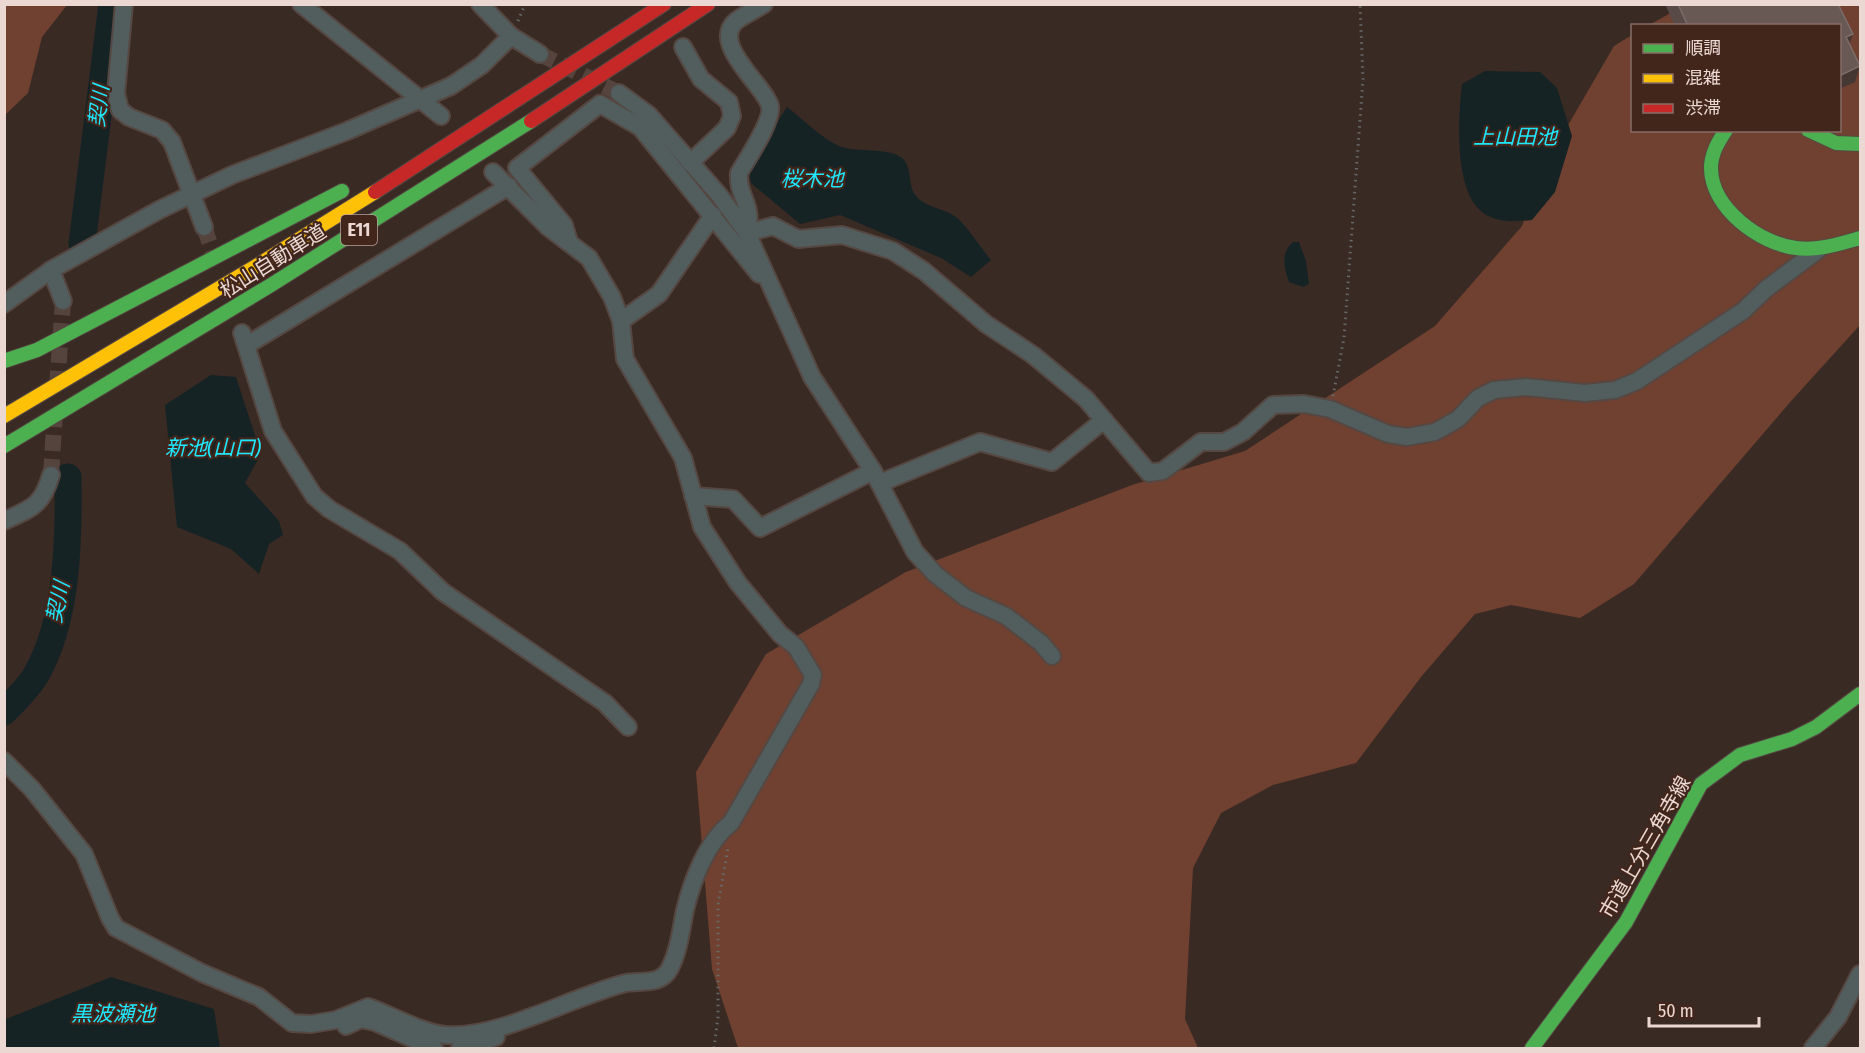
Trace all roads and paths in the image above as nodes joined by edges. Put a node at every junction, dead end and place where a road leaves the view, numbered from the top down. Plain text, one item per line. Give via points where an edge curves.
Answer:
1 (124, 4) edge
2 (301, 4) edge
3 (480, 4) edge
4 (651, 4) edge
5 (664, 4) edge
6 (708, 4) edge
7 (764, 4) edge
8 (1360, 4) edge
9 (511, 36) junction
10 (683, 47) dead end
11 (540, 54) tunnel mouth
12 (620, 93) tunnel mouth
13 (422, 101) junction
14 (441, 116) dead end
15 (1725, 132) edge
16 (1812, 132) edge
17 (438, 133) dead end
18 (1860, 144) edge
19 (690, 163) junction
20 (493, 172) dead end
21 (358, 182) dead end
22 (509, 186) junction
23 (191, 195) junction
24 (713, 215) junction
25 (204, 227) tunnel mouth
26 (747, 233) junction
27 (1860, 238) edge
28 (569, 242) junction
29 (1818, 250) junction
30 (51, 270) junction
31 (770, 286) junction
32 (63, 301) tunnel mouth
33 (4, 304) edge
34 (621, 321) junction
35 (192, 335) junction
36 (4, 361) edge
37 (1330, 410) junction
38 (4, 416) edge
39 (1104, 420) junction
40 (4, 446) edge
41 (4, 458) edge
42 (51, 475) tunnel mouth
43 (876, 477) junction
44 (693, 496) junction
45 (4, 521) edge
46 (1052, 656) dead end
47 (1860, 694) edge
48 (628, 727) dead end
49 (4, 761) edge
50 (731, 823) junction
51 (1860, 974) edge
52 (542, 1022) dead end
53 (292, 1023) junction
54 (434, 1048) edge
55 (460, 1048) edge
56 (714, 1048) edge
57 (1532, 1048) edge
58 (1813, 1048) edge

1 - 23 street via 116,93 120,110 162,130 172,142
2 - 13 street
3 - 9 street
4 - 17 main road
5 - 38 main road, 松山自動車道 / E11 via 475,129 253,268
6 - 35 main road, 松山自動車道 / E11 via 468,162
7 - 26 street via 734,22 729,36 733,53 770,105 769,118 739,173 751,215
8 - 37 path via 1363,80 1352,239 1344,338
9 - 11 street
9 - 13 street via 482,65
10 - 19 street via 701,79 729,102 732,116 727,128
12 - 19 street via 649,115
13 - 14 street
13 - 23 street via 231,175
15 - 29 main road via 1713,153 1711,166 1716,190 1723,201 1765,238 1787,247
16 - 18 main road via 1836,143
19 - 26 street
20 - 22 street
21 - 36 main road via 38,350
22 - 28 street via 548,227
22 - 48 street via 244,339 273,431 315,496 329,509 400,551 443,592 605,703
23 - 25 street
23 - 30 street
24 - 28 street via 639,127 600,104 517,168 564,225
24 - 31 street
24 - 34 street via 659,294
26 - 31 street
26 - 39 street via 773,226 798,239 842,235 893,251 924,271 986,324 1033,355 1086,399
27 - 29 main road
28 - 34 street via 590,258
29 - 37 street via 1743,311 1637,381 1615,390 1494,390 1435,432 1407,436 1388,434
30 - 32 street
30 - 33 street
31 - 43 street via 812,377
34 - 44 street via 625,359 683,458
35 - 40 main road, 松山自動車道 / E11
35 - 41 main road
37 - 39 street via 1304,404 1273,405 1243,432 1224,442 1201,442 1162,471 1149,473
39 - 43 street via 1052,462 980,442
42 - 45 street via 44,497 29,510
43 - 44 street via 760,528 733,499
43 - 46 street via 915,552 934,574 966,598 1006,616
44 - 50 street via 702,527 719,556 780,634 796,647 813,675
47 - 57 main road, 市道上分三角寺線 via 1816,727 1740,755 1701,784 1626,922
49 - 53 street via 84,854 116,928 202,973 259,997
50 - 53 street via 719,832 691,888 670,969 658,979 625,984 470,1033 432,1032 368,1007 336,1020
50 - 56 path via 718,905
51 - 58 street via 1838,1017
52 - 55 street
53 - 54 street via 329,1029 362,1019

